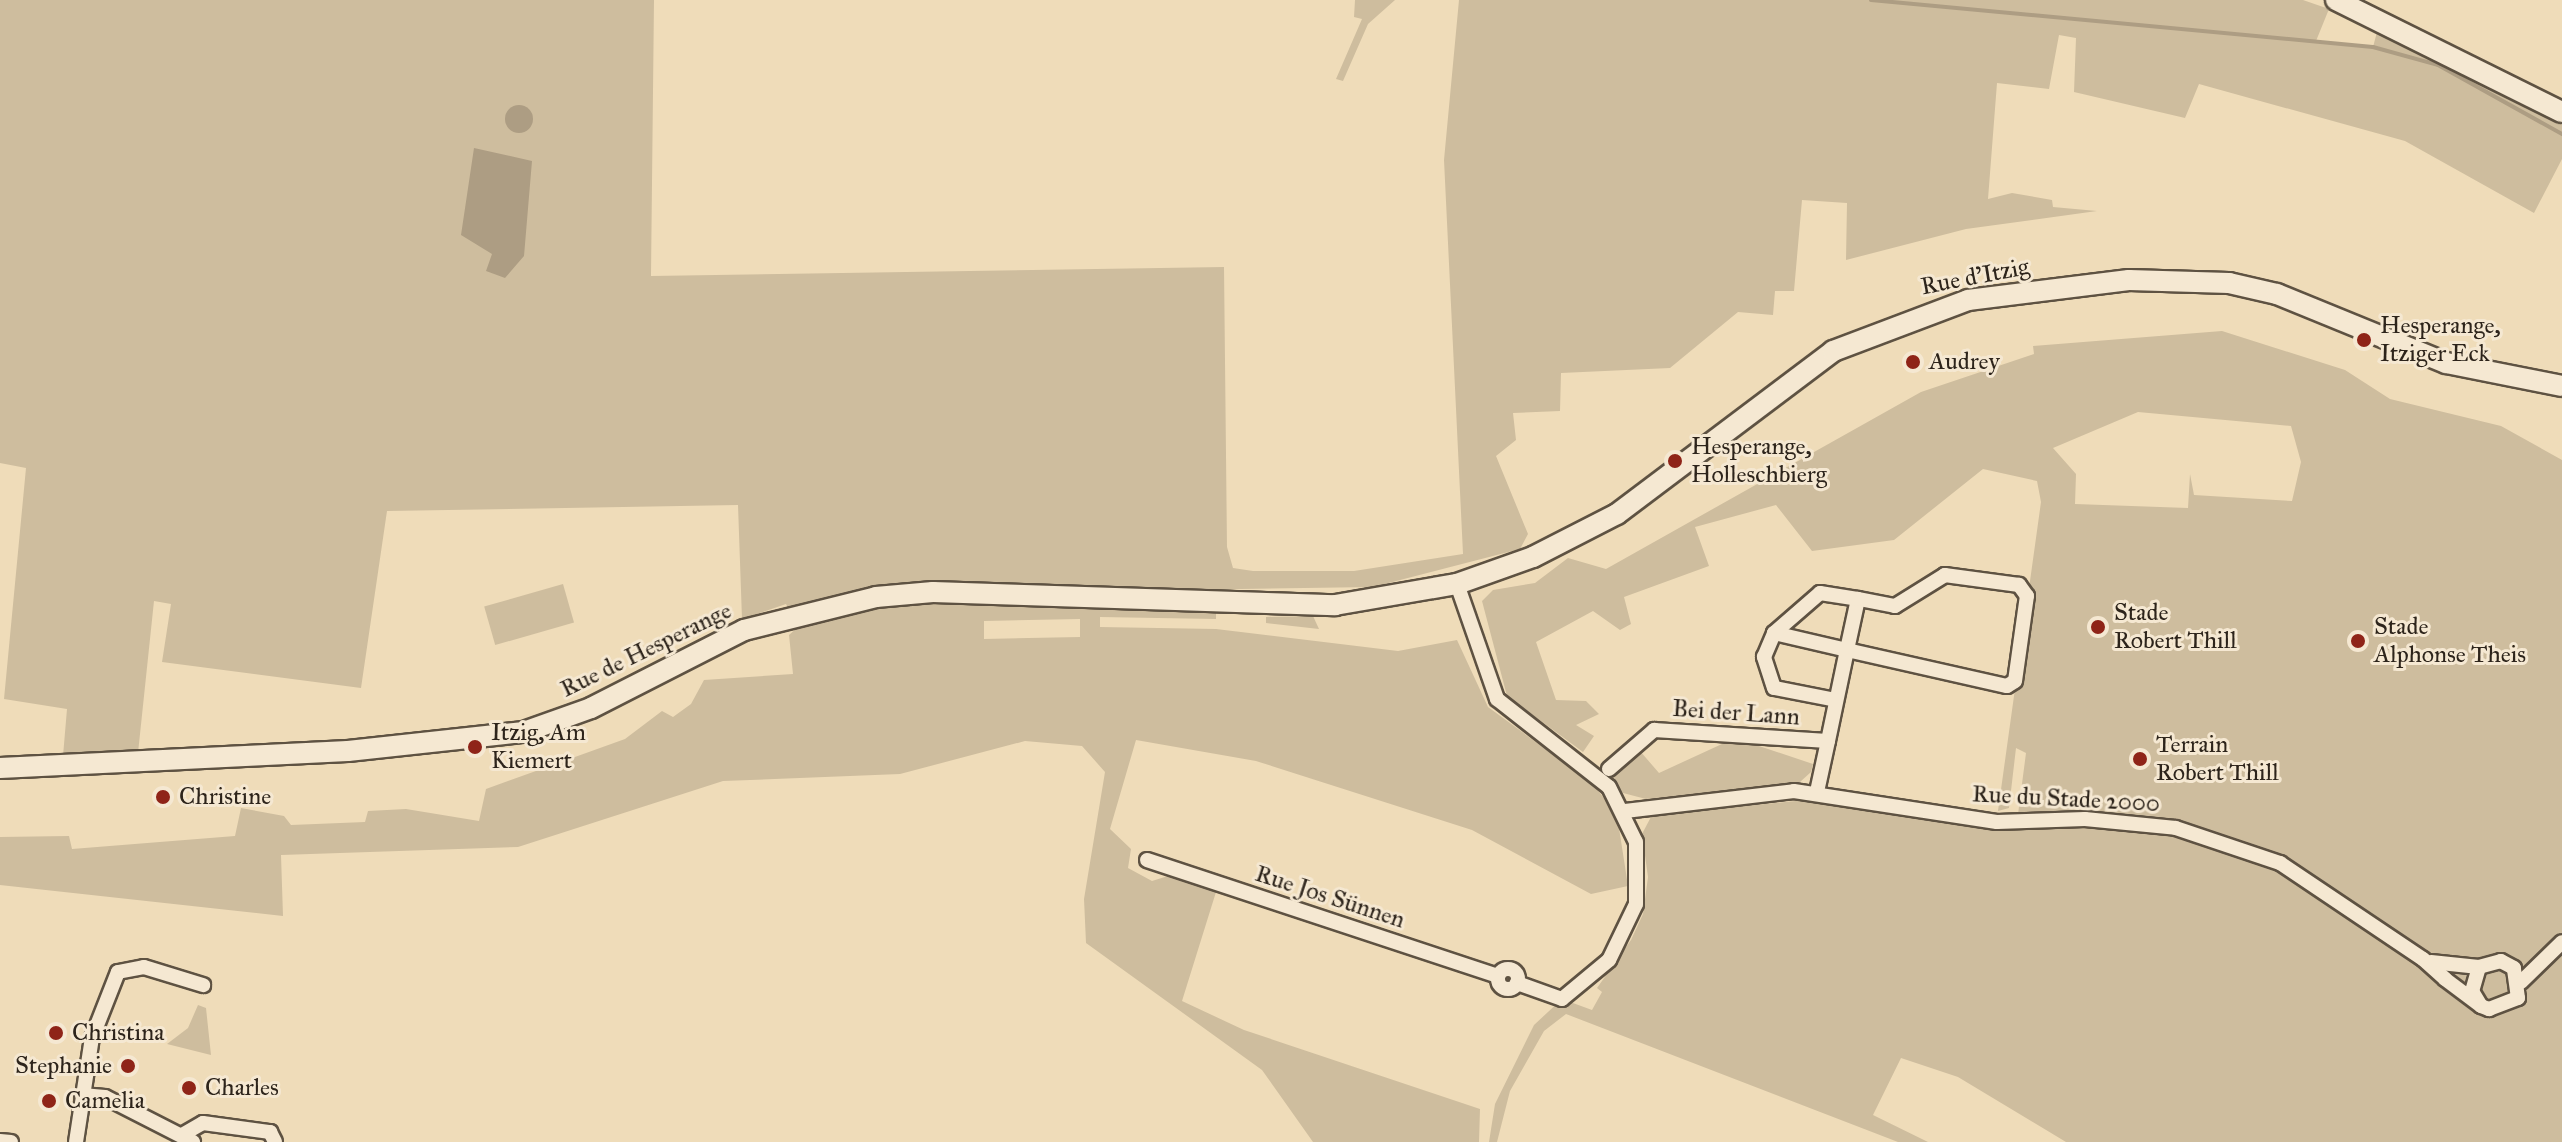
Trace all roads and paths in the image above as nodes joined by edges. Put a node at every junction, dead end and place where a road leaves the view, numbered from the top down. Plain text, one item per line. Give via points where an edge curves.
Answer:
1 (2336, 0) edge
2 (2562, 112) edge
3 (2562, 386) edge
4 (1457, 584) junction
5 (1858, 599) junction
6 (1774, 633) junction
7 (1847, 650) junction
8 (1836, 700) junction
9 (1828, 741) junction
10 (0, 768) edge
11 (1609, 769) dead end
12 (1817, 792) junction
13 (1625, 811) junction
14 (1147, 860) dead end
15 (2562, 942) edge
16 (2423, 959) junction
17 (2479, 967) junction
18 (2521, 982) junction
19 (203, 985) dead end
20 (2481, 1006) junction
21 (82, 1095) junction
22 (187, 1138) edge
23 (0, 1141) edge
24 (11, 1142) edge
25 (76, 1142) edge
26 (275, 1142) edge

1 - 2 main road
3 - 4 main road, Rue d'Itzig via 2446,363 2277,294 2229,283 2129,280 1968,300 1833,351 1617,514 1533,557
4 - 10 main road, Rue de Hesperange via 1335,605 933,592 876,597 733,634 591,708 524,732 348,751
4 - 13 street via 1497,699 1514,719 1584,762
5 - 6 street via 1820,593
5 - 7 street
5 - 7 street via 1895,606 1945,575 2019,585 2027,596 2015,681 2007,686
6 - 7 street
6 - 8 street via 1764,657 1769,683
7 - 8 street
8 - 9 street
9 - 11 street, Bei der Lann via 1654,730
9 - 12 street
12 - 13 street, Rue du Stade 2000
12 - 16 street, Rue du Stade 2000 via 1997,822 2134,821 2215,838 2280,863
13 - 14 street, Rue Jos Sünnen via 1636,842 1636,904 1609,960 1562,999 1517,983 1511,969 1498,976
15 - 18 street
16 - 17 street, Rue du Stade 2000 via 2451,969
16 - 20 street, Rue du Stade 2000
17 - 18 street, Rue du Stade 2000 via 2501,961
17 - 20 street via 2471,983
18 - 20 street via 2512,1004
19 - 21 street via 144,967 118,972 92,1038
21 - 22 street via 105,1097
21 - 25 street
22 - 26 street via 203,1123 270,1132
23 - 24 street

